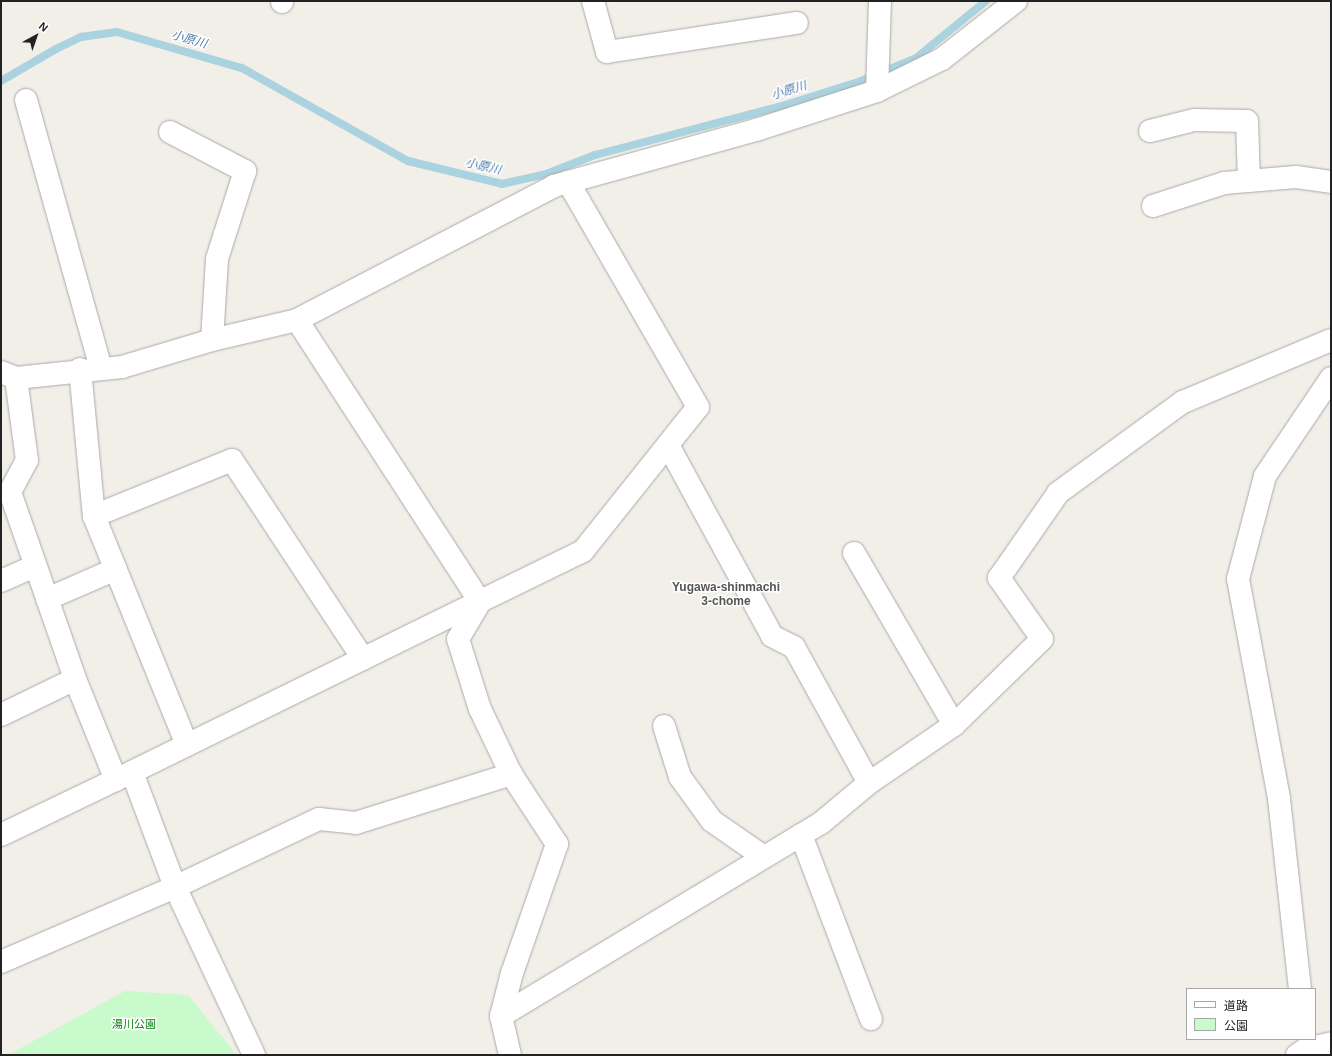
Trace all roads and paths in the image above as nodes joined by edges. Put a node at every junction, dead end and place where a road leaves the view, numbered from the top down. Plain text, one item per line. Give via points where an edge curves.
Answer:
1 (593, 1) edge
2 (880, 1) edge
3 (1016, 1) edge
4 (797, 23) dead end
5 (877, 91) junction
6 (26, 100) dead end
7 (1150, 131) dead end
8 (170, 132) dead end
9 (1249, 181) junction
10 (568, 182) junction
11 (1331, 182) edge
12 (1153, 206) dead end
13 (296, 320) junction
14 (212, 340) junction
15 (1331, 340) edge
16 (90, 368) junction
17 (9, 375) edge
18 (1331, 378) edge
19 (668, 444) junction
20 (94, 516) junction
21 (854, 553) dead end
22 (35, 566) junction
23 (116, 569) junction
24 (1, 581) edge
25 (47, 599) junction
26 (480, 602) junction
27 (363, 660) junction
28 (75, 679) junction
29 (1, 715) edge
30 (954, 725) junction
31 (664, 726) dead end
32 (187, 745) junction
33 (511, 774) junction
34 (124, 776) junction
35 (869, 783) junction
36 (1, 835) edge
37 (801, 835) junction
38 (764, 857) junction
39 (175, 887) junction
40 (1, 962) edge
41 (1300, 988) edge
42 (501, 1016) junction
43 (871, 1019) dead end
44 (1331, 1043) edge
45 (1303, 1048) edge
46 (254, 1055) edge
47 (510, 1055) edge

1 - 4 street via 607,52
2 - 5 street
3 - 5 street via 942,58
5 - 10 street via 756,130
6 - 16 street
7 - 9 street via 1194,120 1247,121
8 - 14 street via 245,171 217,259
9 - 11 street via 1296,177
9 - 12 street via 1224,183
10 - 13 street via 554,186
10 - 19 street via 698,407
13 - 14 street
13 - 26 street
14 - 16 street via 122,367
15 - 30 street via 1183,402 1058,493 999,578 1042,639
16 - 17 street
16 - 20 street
17 - 22 street via 27,460 10,492
18 - 41 street via 1265,476 1238,579 1279,798
19 - 26 street via 583,551
19 - 35 street via 772,636 794,647
20 - 23 street
20 - 27 street via 232,460
21 - 30 street
22 - 24 street
22 - 25 street
23 - 25 street
23 - 32 street
25 - 28 street
26 - 27 street
26 - 33 street via 458,639 480,708
27 - 32 street
28 - 29 street
28 - 34 street
30 - 35 street
31 - 38 street via 680,777 712,821
32 - 34 street
33 - 39 street via 356,823 319,819
33 - 42 street via 557,844 512,973
34 - 36 street
34 - 39 street
35 - 37 street via 821,823
37 - 38 street
37 - 43 street
38 - 42 street
39 - 40 street
39 - 46 street
42 - 47 street
44 - 45 street

